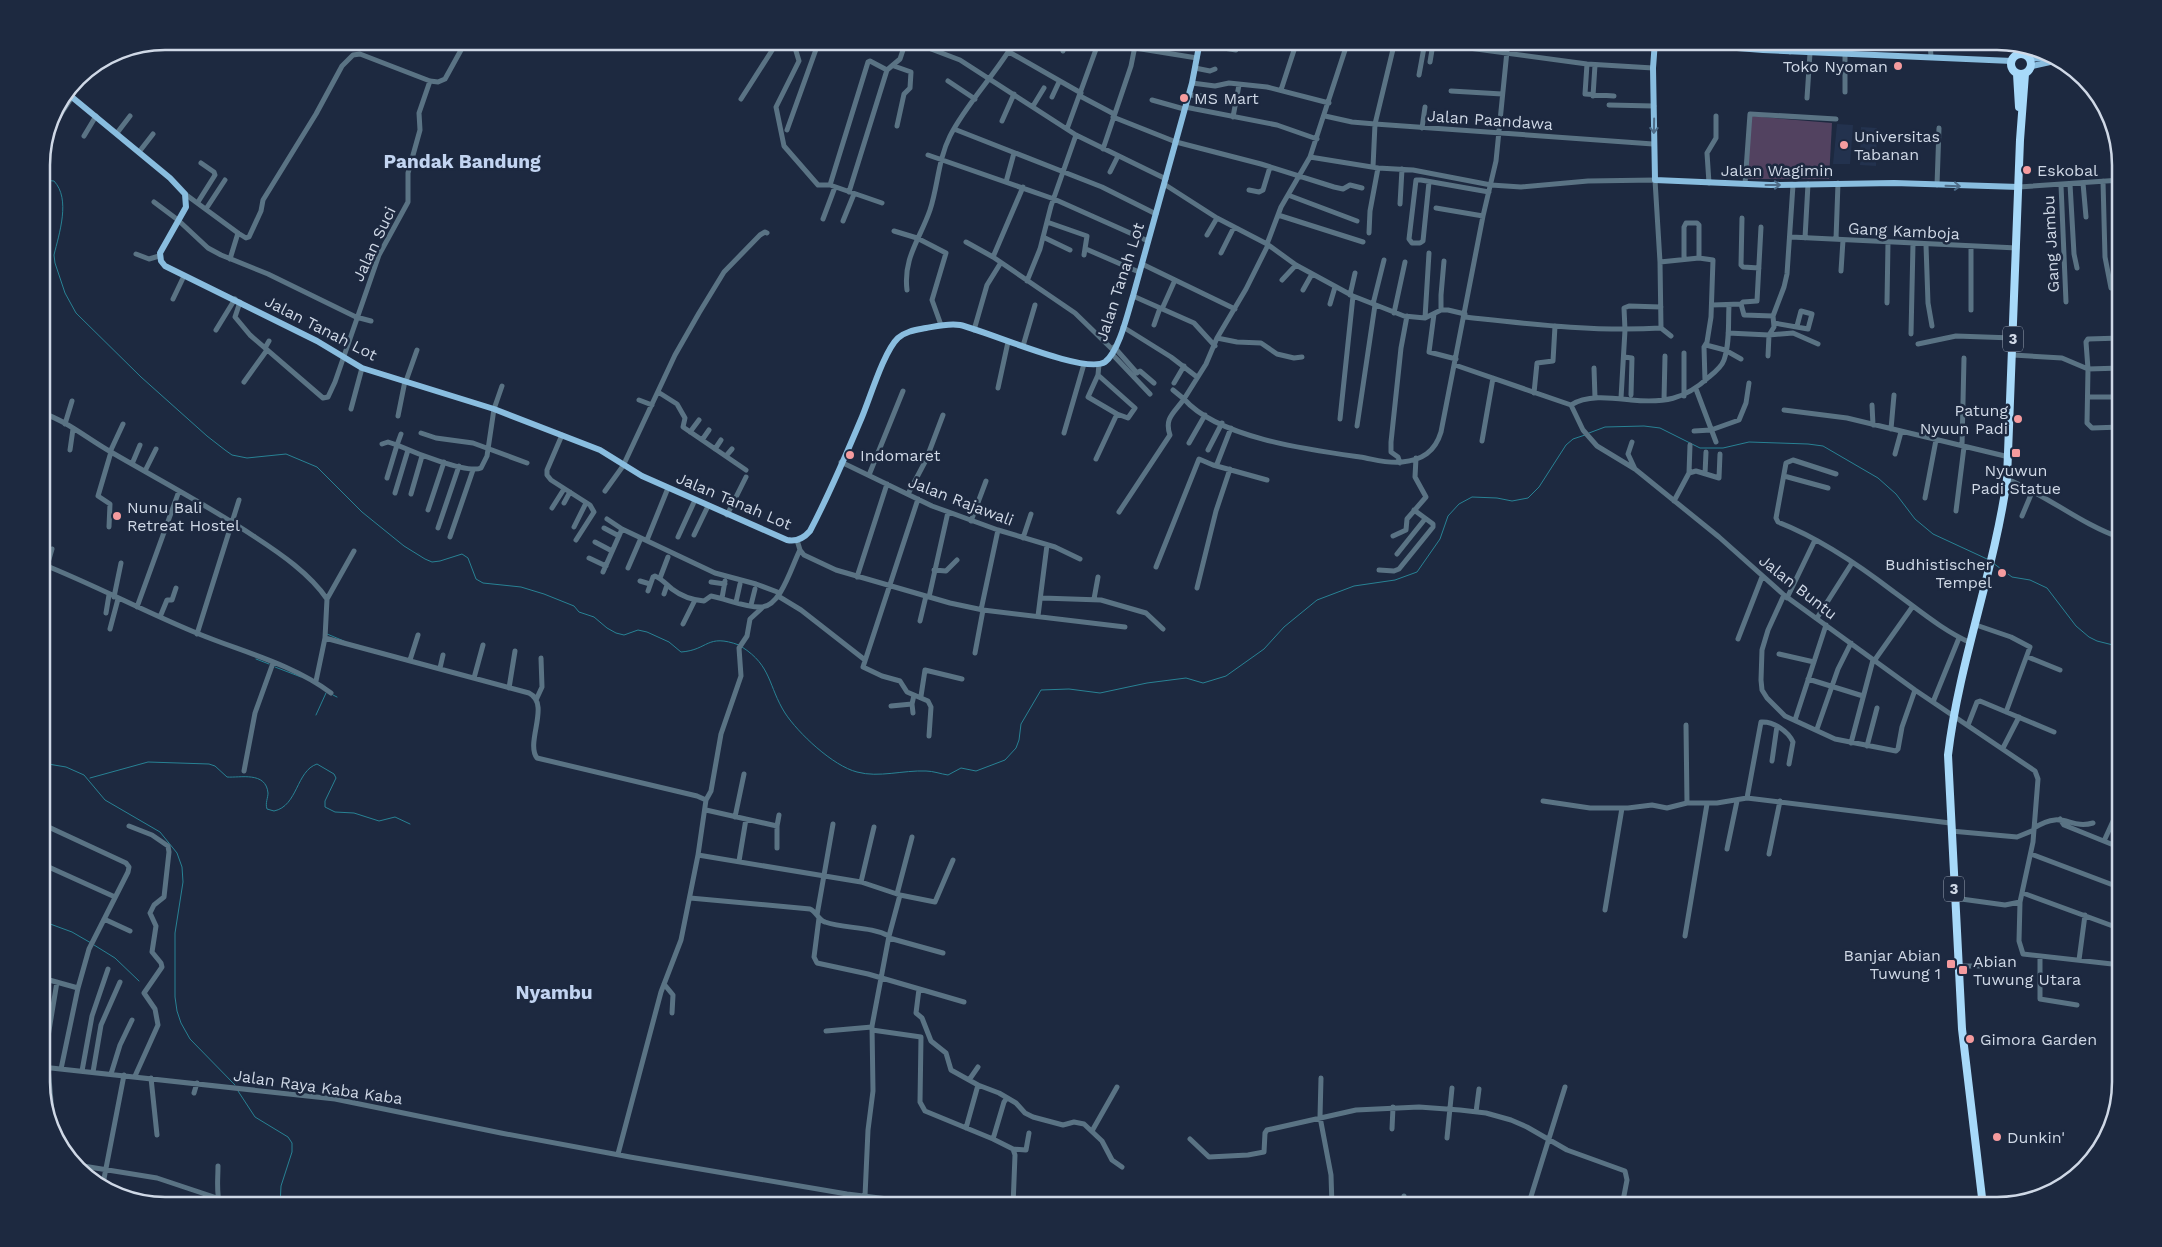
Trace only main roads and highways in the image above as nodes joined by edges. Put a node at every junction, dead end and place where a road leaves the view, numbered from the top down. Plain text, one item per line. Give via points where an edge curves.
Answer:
1 (1199, 50) edge
2 (1654, 50) edge
3 (1770, 50) edge
4 (2023, 57) edge
5 (2038, 58) edge
6 (2021, 74) junction
7 (72, 97) edge
8 (2019, 187) junction
9 (1981, 1197) edge

1 - 7 main road, Jalan Tanah Lot via 1140,272 1113,350 1100,364 1084,364 957,324 910,332 894,343 810,531 797,540 787,540 708,506 624,466 608,454 562,435 494,409 362,368 317,341 163,264 160,256 186,207 185,194
2 -> 8 main road, Jalan Wagimin via 1655,180
3 - 4 main road via 1931,57
4 - 5 main road
4 - 6 highway
4 - 6 highway, 3 via 2012,69
6 - 8 highway, 3
8 - 9 highway, 3 via 2007,479 1948,755 1962,1029

